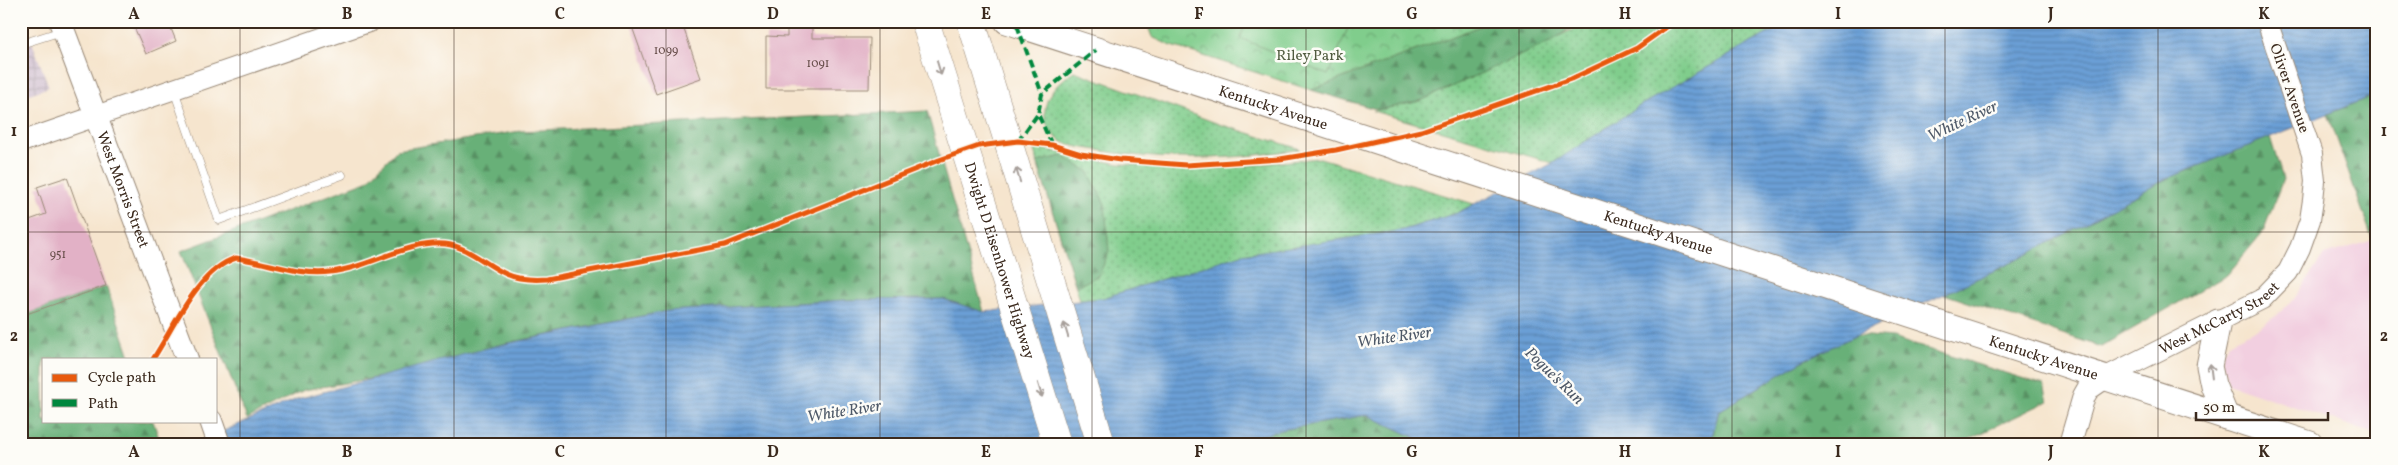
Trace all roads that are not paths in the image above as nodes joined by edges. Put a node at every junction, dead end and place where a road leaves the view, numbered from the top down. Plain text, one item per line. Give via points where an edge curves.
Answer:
1 (371, 21) edge
2 (925, 21) edge
3 (971, 21) edge
4 (1007, 21) edge
5 (2267, 21) edge
6 (61, 26) edge
7 (21, 44) edge
8 (174, 90) junction
9 (96, 117) junction
10 (21, 142) edge
11 (2312, 154) joint
12 (342, 175) dead end
13 (2218, 322) junction
14 (188, 358) edge
15 (2104, 378) junction
16 (2226, 417) junction
17 (211, 422) edge
18 (219, 444) edge
19 (1057, 444) edge
20 (1101, 444) edge
21 (2070, 444) edge
22 (2310, 444) edge

1 - 8 street
2 -> 19 highway, Dwight D Eisenhower Highway
20 -> 3 highway
4 - 15 main road, Kentucky Avenue
5 - 11 street, Oliver Avenue
6 - 7 lane
6 - 9 main road, West Morris Street
8 - 9 street
8 - 12 lane via 219,220
9 - 10 street
9 - 14 main road, West Morris Street
11 - 13 street, West McCarty Street via 2315,180 2310,220 2288,272 2262,299
13 - 15 street, West McCarty Street
16 -> 13 main road via 2209,366
15 - 16 main road, Kentucky Avenue
15 - 21 main road, West McCarty Street via 2088,389 2084,396
16 - 22 main road, Kentucky Avenue
17 - 18 main road

